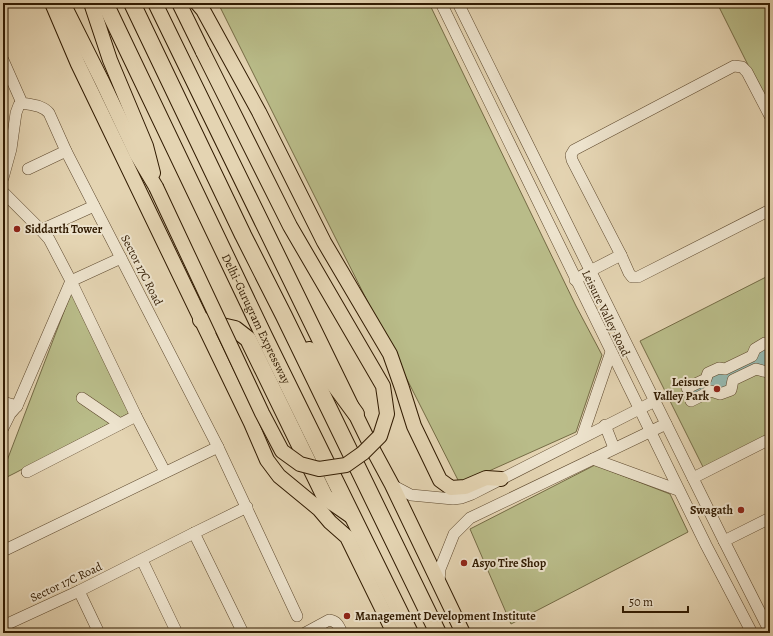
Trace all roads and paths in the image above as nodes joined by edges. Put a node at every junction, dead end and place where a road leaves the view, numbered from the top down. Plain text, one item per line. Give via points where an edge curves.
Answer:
1 (52, 3) edge
2 (91, 3) edge
3 (105, 3) edge
4 (132, 3) edge
5 (155, 3) edge
6 (179, 3) edge
7 (460, 4) edge
8 (200, 5) edge
9 (442, 7) edge
10 (65, 8) edge
11 (3, 60) edge
12 (22, 103) junction
13 (770, 116) edge
14 (66, 151) junction
15 (28, 169) dead end
16 (3, 178) edge
17 (156, 187) junction
18 (3, 192) edge
19 (94, 206) junction
20 (770, 210) edge
21 (41, 230) junction
22 (621, 255) junction
23 (121, 258) junction
24 (590, 270) junction
25 (71, 280) junction
26 (575, 280) junction
27 (284, 316) junction
28 (201, 320) junction
29 (770, 345) edge
30 (611, 352) junction
31 (770, 371) edge
32 (687, 388) dead end
33 (82, 398) dead end
34 (655, 401) junction
35 (691, 401) dead end
36 (3, 402) edge
37 (16, 406) junction
38 (638, 408) junction
39 (356, 414) junction
40 (136, 416) junction
41 (120, 424) junction
42 (666, 424) junction
43 (606, 425) junction
44 (3, 428) edge
45 (650, 431) junction
46 (582, 437) junction
47 (770, 439) edge
48 (218, 447) junction
49 (614, 448) junction
50 (592, 459) junction
51 (27, 472) dead end
52 (165, 472) junction
53 (693, 478) junction
54 (501, 479) junction
55 (392, 485) junction
56 (678, 490) junction
57 (247, 507) junction
58 (353, 516) junction
59 (770, 518) edge
60 (194, 533) junction
61 (724, 541) junction
62 (3, 551) edge
63 (142, 560) junction
64 (439, 581) junction
65 (79, 591) junction
66 (396, 605) junction
67 (297, 616) dead end
68 (3, 626) edge
69 (770, 632) edge
70 (100, 633) edge
71 (177, 633) edge
72 (243, 633) edge
73 (305, 633) edge
74 (342, 633) edge
75 (394, 633) edge
76 (406, 633) edge
77 (410, 633) edge
78 (438, 633) edge
79 (463, 633) edge
80 (752, 633) edge

1 - 28 main road via 78,64
2 - 17 main road via 110,60 146,146
3 - 58 highway, Delhi-Gurugram Expressway
4 - 27 highway
5 - 39 main road
6 - 17 main road, bridge via 290,226 383,386 387,414 380,436 364,453 346,464 319,470 300,464 282,451
7 - 9 street
7 - 24 street, Leisure Valley Road
8 - 54 main road via 259,112 324,242 390,354 414,426 440,480 451,488 466,487 486,478
9 - 26 street, Leisure Valley Road
10 - 17 main road
11 - 12 street
12 - 14 street, Sector 17C Road via 36,105 49,113
12 - 16 street via 16,113 11,149
13 - 22 street via 747,72 742,67 734,66 574,150 572,160
14 - 15 street
14 - 19 street, Sector 17C Road
18 - 21 street
19 - 21 street
19 - 23 street, Sector 17C Road
20 - 22 street via 638,277 632,277
21 - 25 street via 49,239
22 - 24 street
23 - 25 street
23 - 48 street, Sector 17C Road
24 - 26 street
24 - 34 street, Leisure Valley Road
25 - 37 street
25 - 40 street
26 - 30 street, Leisure Valley Road
27 - 39 highway
27 - 78 highway
28 - 58 highway via 235,329 248,339 325,497
28 - 75 main road via 267,460 279,476 319,509 347,537
29 - 32 street via 765,343 755,349 752,356 725,369 719,368 708,373 706,379
30 - 38 street, Leisure Valley Road
30 - 46 street
31 - 35 street via 756,369 733,380 731,390 720,394 710,391
33 - 41 street
34 - 38 street
34 - 42 street, Leisure Valley Road
36 - 37 street
37 - 44 street
38 - 43 street
38 - 45 street, Leisure Valley Road
39 - 55 main road
40 - 41 street
40 - 52 street
41 - 51 street
42 - 45 street
42 - 53 street, Leisure Valley Road
43 - 46 street
43 - 49 street
45 - 49 street
45 - 56 street, Leisure Valley Road
46 - 54 street
47 - 53 street
48 - 52 street
48 - 57 street, Sector 17C Road
49 - 50 street
50 - 56 street
50 - 64 street via 470,518 454,534 440,569
52 - 62 street
53 - 61 street, Leisure Valley Road
54 - 55 street via 472,494 453,499 411,495
55 - 64 main road
56 - 80 street, Leisure Valley Road
57 - 60 street, Sector 17C Road
57 - 67 street, Sector 17C Road
58 - 66 highway, Delhi-Gurugram Expressway
59 - 61 street
60 - 63 street, Sector 17C Road
60 - 72 street
61 - 69 street, Leisure Valley Road
63 - 65 street, Sector 17C Road
63 - 71 street
64 - 79 main road
65 - 68 street, Sector 17C Road
65 - 70 street
66 - 76 highway
66 - 77 highway, Delhi-Gurugram Expressway
73 - 74 street via 330,620 336,622

